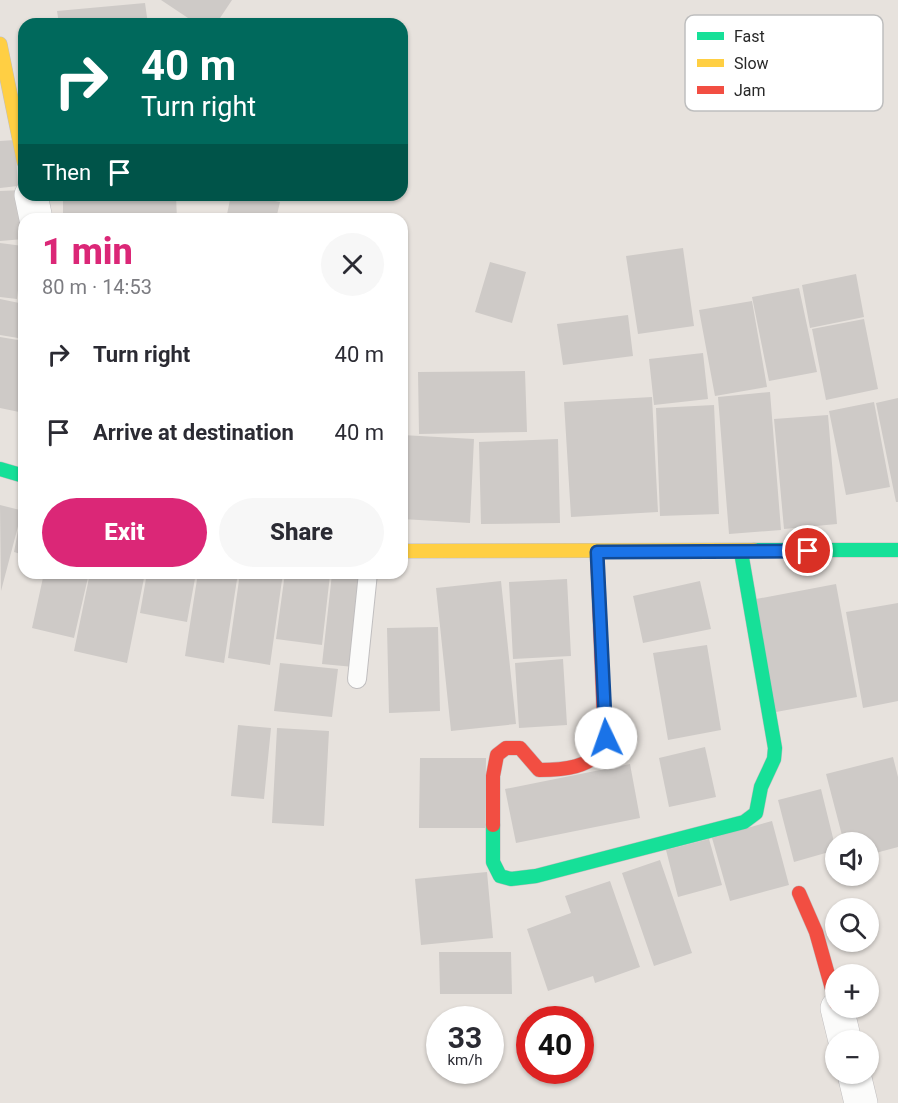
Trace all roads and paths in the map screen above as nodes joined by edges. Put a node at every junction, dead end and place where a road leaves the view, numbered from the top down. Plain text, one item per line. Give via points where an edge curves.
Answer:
1 (0, 44) edge
2 (18, 132) edge
3 (0, 469) edge
4 (18, 474) edge
5 (898, 549) edge
6 (408, 551) edge
7 (597, 552) junction
8 (741, 552) junction
9 (367, 579) edge
10 (357, 679) dead end
11 (799, 893) dead end
12 (825, 964) edge
13 (856, 1084) edge
14 (861, 1103) edge

1 - 2 street
3 - 4 street
5 - 8 street
6 - 7 street
7 - 8 street
7 - 8 street via 605,746 599,756 588,761 553,769 540,770 520,748 506,748 496,755 492,776 493,862 500,876 536,876 744,822 756,813 776,748
9 - 10 lane
11 - 12 street
13 - 14 street

